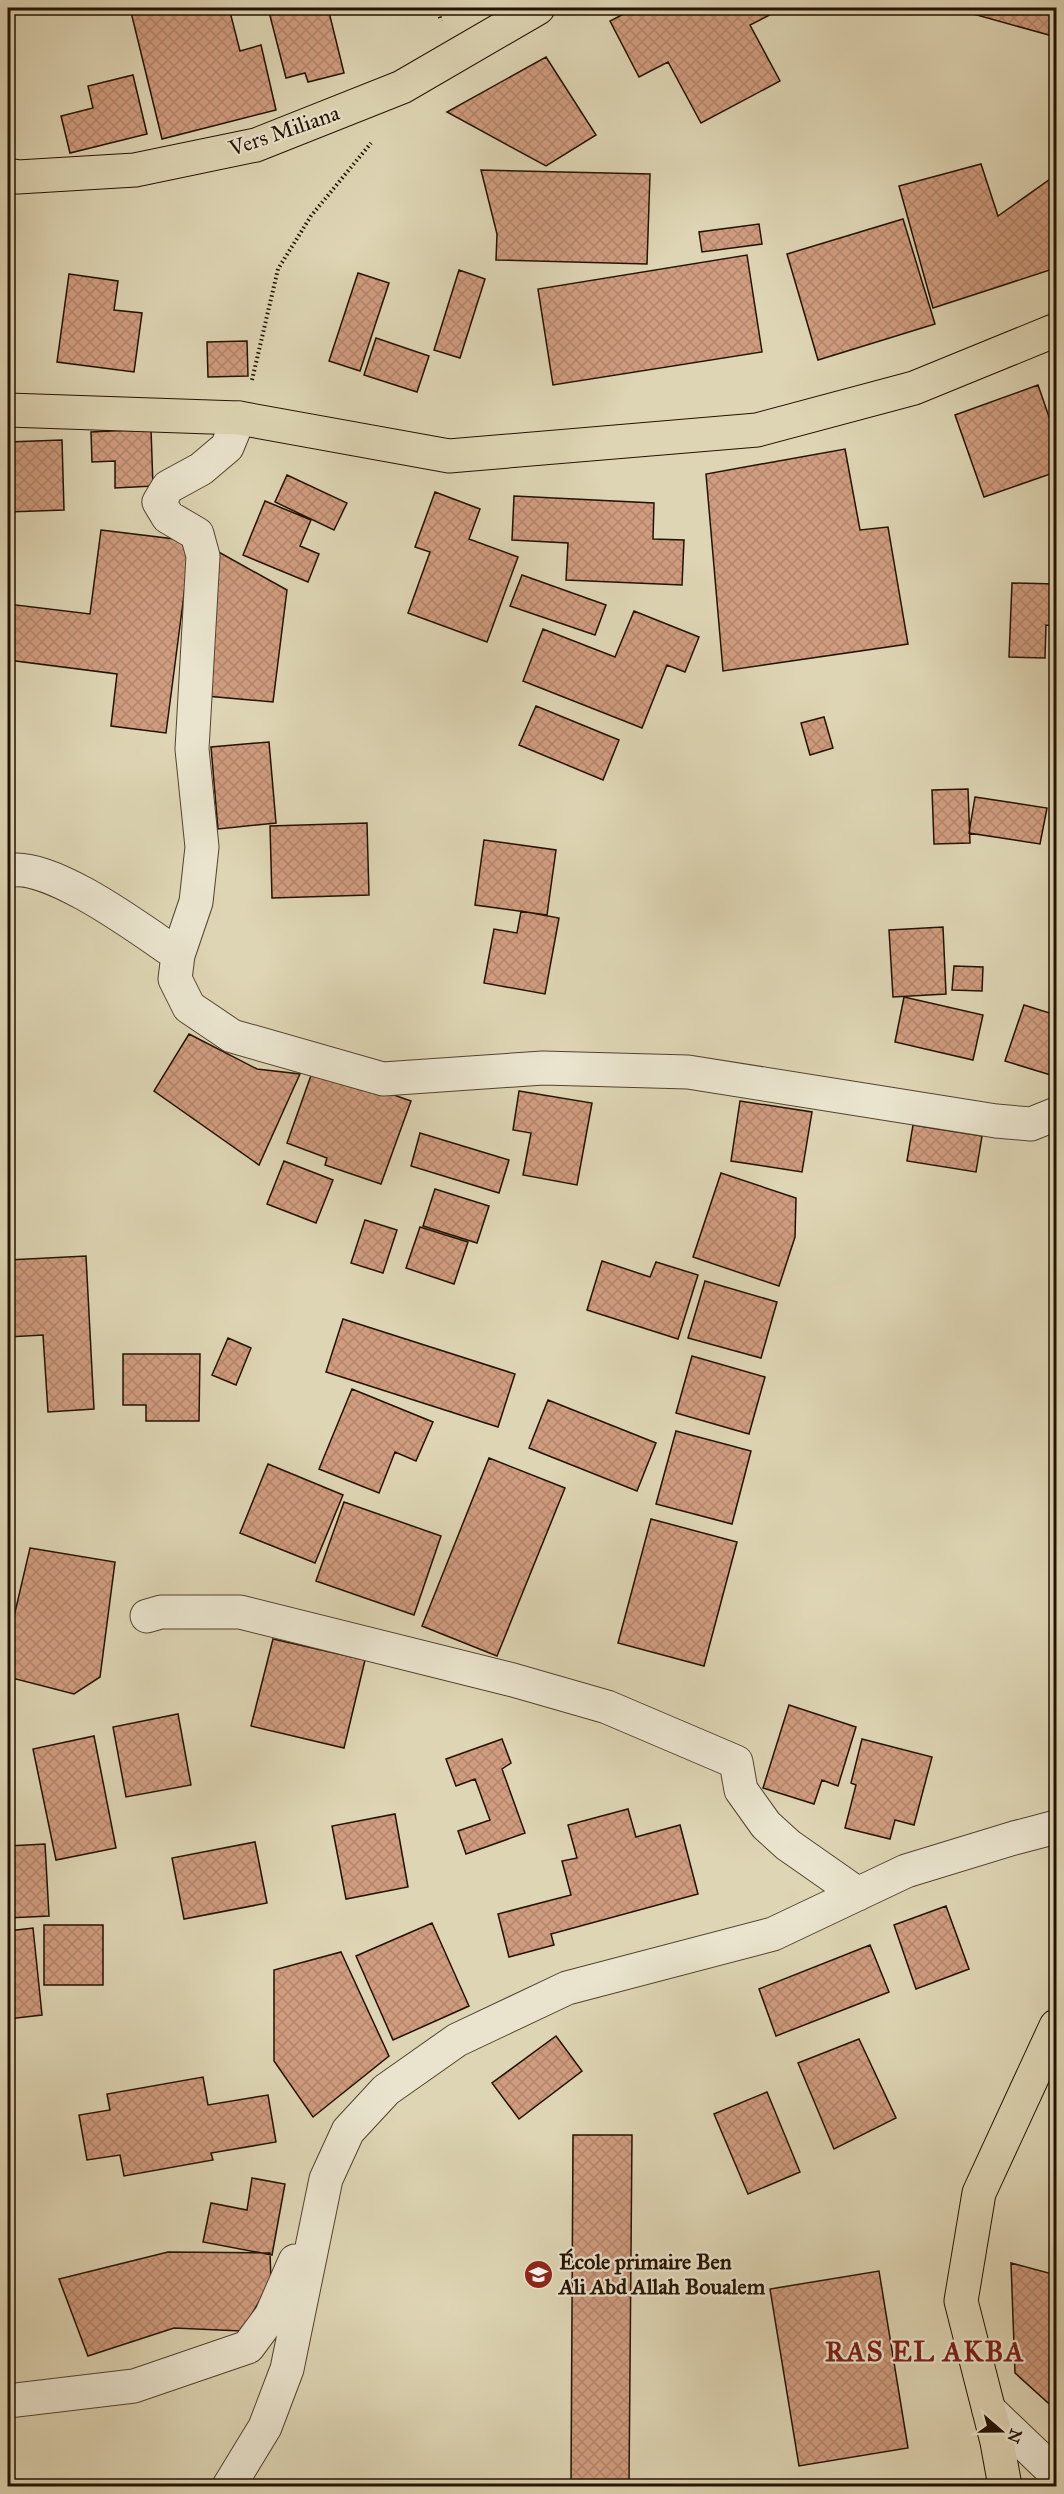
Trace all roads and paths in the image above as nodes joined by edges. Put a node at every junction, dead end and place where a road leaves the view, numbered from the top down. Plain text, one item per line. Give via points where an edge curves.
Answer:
1 (538, 8) edge
2 (371, 142) dead end
3 (8, 175) edge
4 (1056, 330) edge
5 (8, 410) edge
6 (239, 418) junction
7 (8, 872) edge
8 (178, 954) junction
9 (1056, 1114) edge
10 (147, 1616) dead end
11 (1056, 1827) edge
12 (858, 1894) junction
13 (1056, 2026) edge
14 (320, 2205) junction
15 (8, 2401) edge
16 (989, 2410) junction
17 (1056, 2474) edge
18 (229, 2487) edge
19 (1005, 2487) edge

1 - 3 main road, Vers Miliana via 402,87 256,146 135,170
2 - 6 path via 311,216 278,269 251,386
4 - 6 main road via 914,388 758,430 449,456
5 - 6 main road
6 - 8 street via 227,447 201,469 168,487 159,502 168,517 196,534 203,556 192,749 202,847 196,903
7 - 8 street via 14,869 47,874
8 - 9 street via 176,979 189,1007 232,1036 383,1079 543,1068 688,1072 996,1121 1031,1124
10 - 12 street via 161,1612 240,1612 607,1707 736,1762 741,1790 766,1825
11 - 12 street via 906,1871
12 - 14 street via 773,1934 567,1988 457,2040 386,2090 348,2131 326,2179
13 - 16 main road via 979,2193 961,2301
14 - 15 street via 271,2316 248,2347 134,2386
14 - 18 street via 287,2369 265,2427
16 - 17 street
16 - 19 main road

